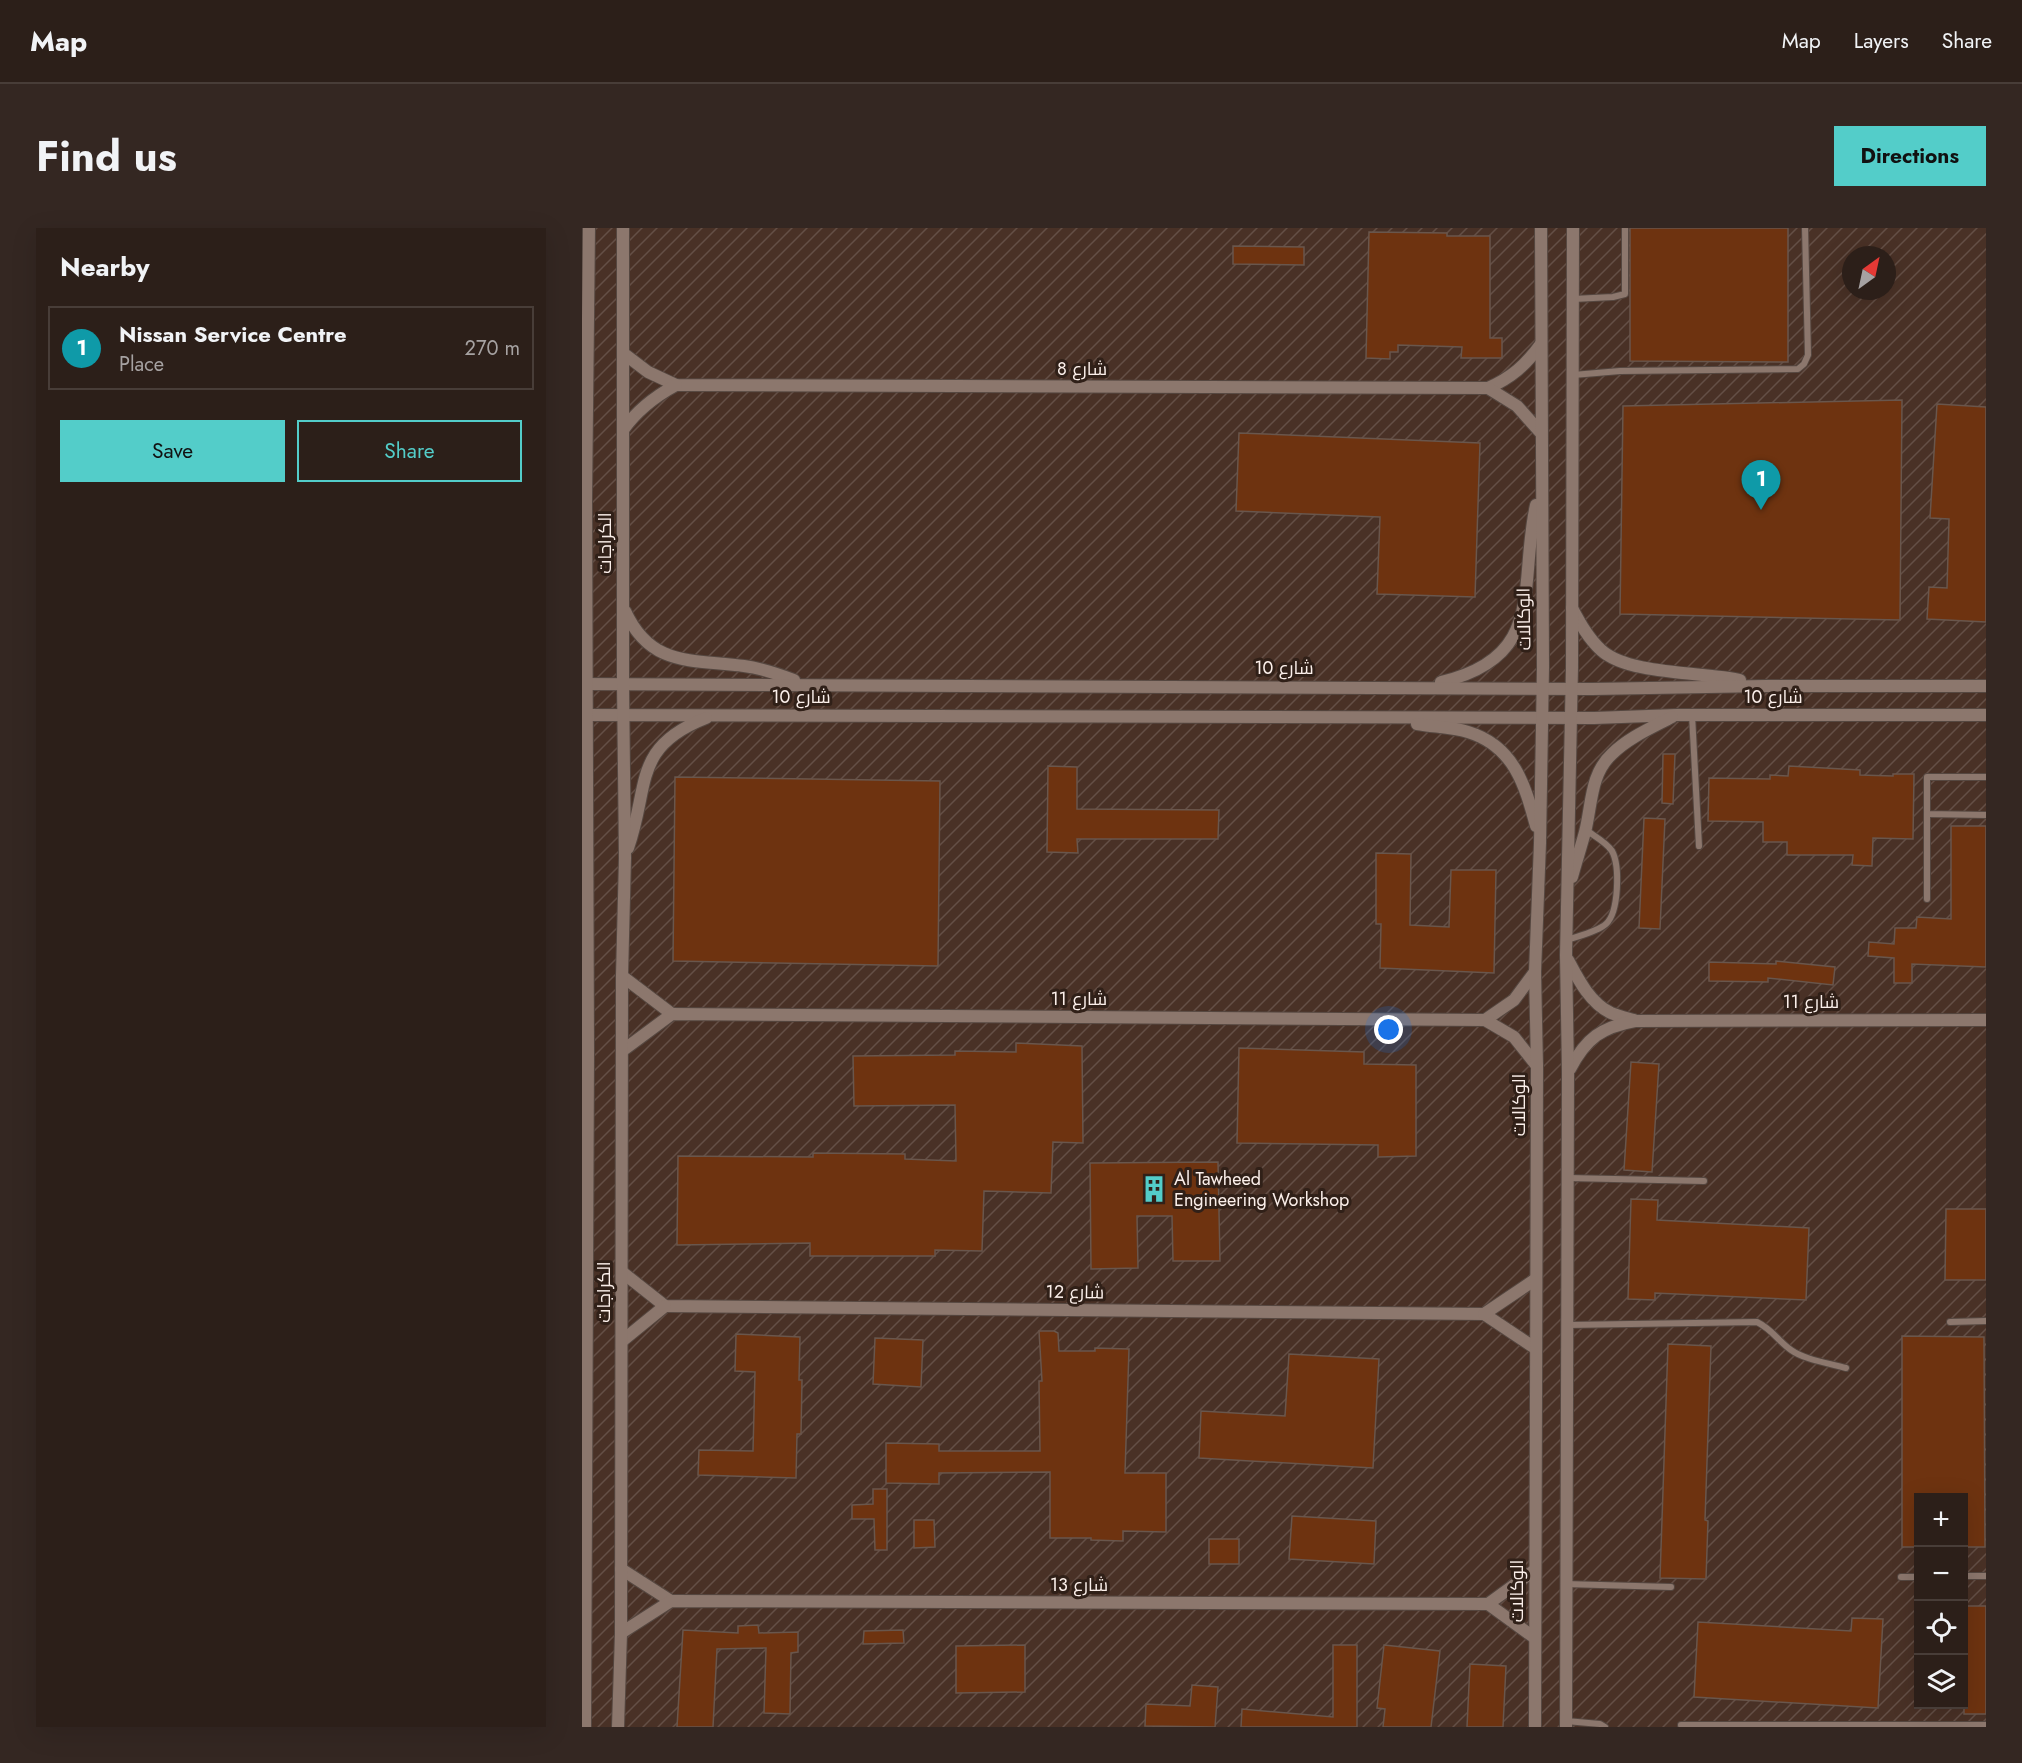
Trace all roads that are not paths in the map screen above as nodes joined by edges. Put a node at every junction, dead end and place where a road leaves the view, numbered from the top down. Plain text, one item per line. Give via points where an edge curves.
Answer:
1 (589, 228) edge
2 (623, 228) edge
3 (1541, 228) edge
4 (1573, 228) edge
5 (1625, 228) edge
6 (1805, 228) edge
7 (1573, 299) junction
8 (1541, 344) junction
9 (585, 351) edge
10 (623, 353) junction
11 (1573, 375) junction
12 (676, 385) junction
13 (1488, 388) junction
14 (623, 430) junction
15 (1541, 434) junction
16 (585, 437) edge
17 (1541, 483) junction
18 (586, 500) junction
19 (582, 513) edge
20 (623, 605) junction
21 (1571, 606) junction
22 (584, 684) edge
23 (623, 684) junction
24 (804, 684) junction
25 (1765, 686) junction
26 (1986, 686) edge
27 (1422, 687) junction
28 (1542, 688) junction
29 (1571, 688) junction
30 (584, 715) edge
31 (715, 715) junction
32 (1692, 715) junction
33 (1986, 715) edge
34 (624, 716) junction
35 (1676, 716) junction
36 (1542, 717) junction
37 (1380, 718) junction
38 (1570, 718) junction
39 (584, 762) edge
40 (1986, 777) edge
41 (1927, 814) junction
42 (1986, 815) edge
43 (1586, 830) junction
44 (1540, 843) junction
45 (1698, 846) dead end
46 (625, 858) junction
47 (1568, 890) junction
48 (1927, 899) dead end
49 (1566, 940) junction
50 (1566, 956) junction
51 (1535, 972) junction
52 (622, 976) junction
53 (585, 983) edge
54 (672, 1014) junction
55 (1485, 1020) junction
56 (1635, 1020) junction
57 (1986, 1020) edge
58 (585, 1050) edge
59 (622, 1051) junction
60 (1537, 1066) junction
61 (1568, 1072) junction
62 (1567, 1178) junction
63 (1704, 1181) dead end
64 (622, 1272) junction
65 (1536, 1279) junction
66 (585, 1280) edge
67 (665, 1306) junction
68 (1484, 1314) junction
69 (1986, 1321) edge
70 (1950, 1322) dead end
71 (1566, 1325) junction
72 (584, 1339) edge
73 (622, 1341) junction
74 (1535, 1348) junction
75 (1846, 1368) dead end
76 (584, 1563) edge
77 (621, 1569) junction
78 (1535, 1570) junction
79 (1968, 1576) edge
80 (1986, 1576) edge
81 (1901, 1577) dead end
82 (1914, 1577) edge
83 (1565, 1584) junction
84 (1671, 1587) dead end
85 (671, 1601) junction
86 (1488, 1604) junction
87 (584, 1628) edge
88 (621, 1633) junction
89 (1535, 1638) junction
90 (1566, 1724) edge
91 (1681, 1725) dead end
92 (1986, 1725) edge
93 (585, 1727) edge
94 (618, 1727) edge
95 (1535, 1727) edge
96 (1605, 1727) edge

1 - 9 street, الكراجات
2 - 10 street, الكراجات
3 - 8 street, الوكالات
4 - 7 street
5 - 7 lane via 1625,294
6 - 11 lane via 1808,355 1798,369
7 - 11 street
8 - 13 street, شارع 8 via 1516,372
8 - 15 street, الوكالات
9 - 16 street, الكراجات
10 - 12 street, شارع 8 via 648,372
10 - 14 street, الكراجات
11 - 21 street
12 - 13 street, شارع 8
12 - 14 street via 646,404
13 - 15 street via 1517,406
14 - 20 street, الكراجات
15 - 17 street, الوكالات
16 - 18 street, الكراجات
17 - 27 street, الوكالات via 1530,532 1523,612 1509,644 1472,673
17 - 28 street, الوكالات
18 - 19 street, الكراجات
18 - 22 street, الكراجات
20 - 23 street, الكراجات
20 - 24 street, شارع 10 via 633,627 644,639 676,659 747,666
21 - 25 street, شارع 10 via 1591,639 1615,659
21 - 29 street
22 - 23 street, شارع 10
22 - 30 street, الكراجات
23 - 24 street, شارع 10
23 - 34 street, الكراجات
24 - 27 street, شارع 10
25 - 26 street, شارع 10
25 - 29 street, شارع 10
27 - 28 street, شارع 10
28 - 29 street, شارع 10
28 - 36 street, الوكالات
29 - 38 street
30 - 34 street, شارع 10
30 - 39 street, الكراجات
31 - 34 street, شارع 10
31 - 37 street, شارع 10
31 - 46 street, الكراجات via 674,734 652,757
32 - 33 street, شارع 10
32 - 35 street, شارع 10
32 - 45 lane
34 - 46 street, الكراجات
35 - 38 street, شارع 10
35 - 43 street via 1641,733 1610,755 1597,775
36 - 37 street, شارع 10
36 - 38 street, شارع 10
36 - 44 street, الوكالات
37 - 44 street, شارع 10 via 1467,732 1487,740 1516,769 1526,789
38 - 47 street
39 - 53 street, الكراجات
40 - 41 lane via 1927,777
41 - 42 lane
41 - 48 lane
43 - 47 street
43 - 49 lane via 1612,852 1616,902 1604,926
44 - 51 street, الوكالات
46 - 52 street, الكراجات
47 - 49 street
49 - 50 street
50 - 56 street, شارع 11 via 1594,1000 1610,1012
50 - 61 street
51 - 55 street via 1514,1000
51 - 60 street, الوكالات
52 - 54 street
52 - 59 street, الكراجات
53 - 58 street, الكراجات
54 - 55 street, شارع 11
54 - 59 street
55 - 60 street, شارع 11 via 1514,1037
56 - 57 street, شارع 11
56 - 61 street, شارع 11 via 1613,1025 1593,1036
58 - 66 street, الكراجات
59 - 64 street, الكراجات
60 - 65 street, الوكالات
61 - 62 street
62 - 63 lane
62 - 71 street
64 - 67 street
64 - 73 street, الكراجات
65 - 68 street
65 - 74 street, الوكالات
66 - 72 street, الكراجات
67 - 68 street, شارع 12
67 - 73 street
68 - 74 street
69 - 70 lane
71 - 75 lane via 1757,1322 1788,1349
71 - 83 street
72 - 76 street, الكراجات
73 - 77 street, الكراجات
74 - 78 street, الوكالات
76 - 87 street, الكراجات
77 - 85 street
77 - 88 street, الكراجات
78 - 86 street
78 - 89 street, الوكالات
79 - 80 lane
81 - 82 lane
83 - 84 lane
83 - 90 street
85 - 86 street, شارع 13
85 - 88 street
86 - 89 street
87 - 93 street, الكراجات
88 - 94 street, الكراجات
89 - 95 street, الوكالات
90 - 96 lane
91 - 92 lane

